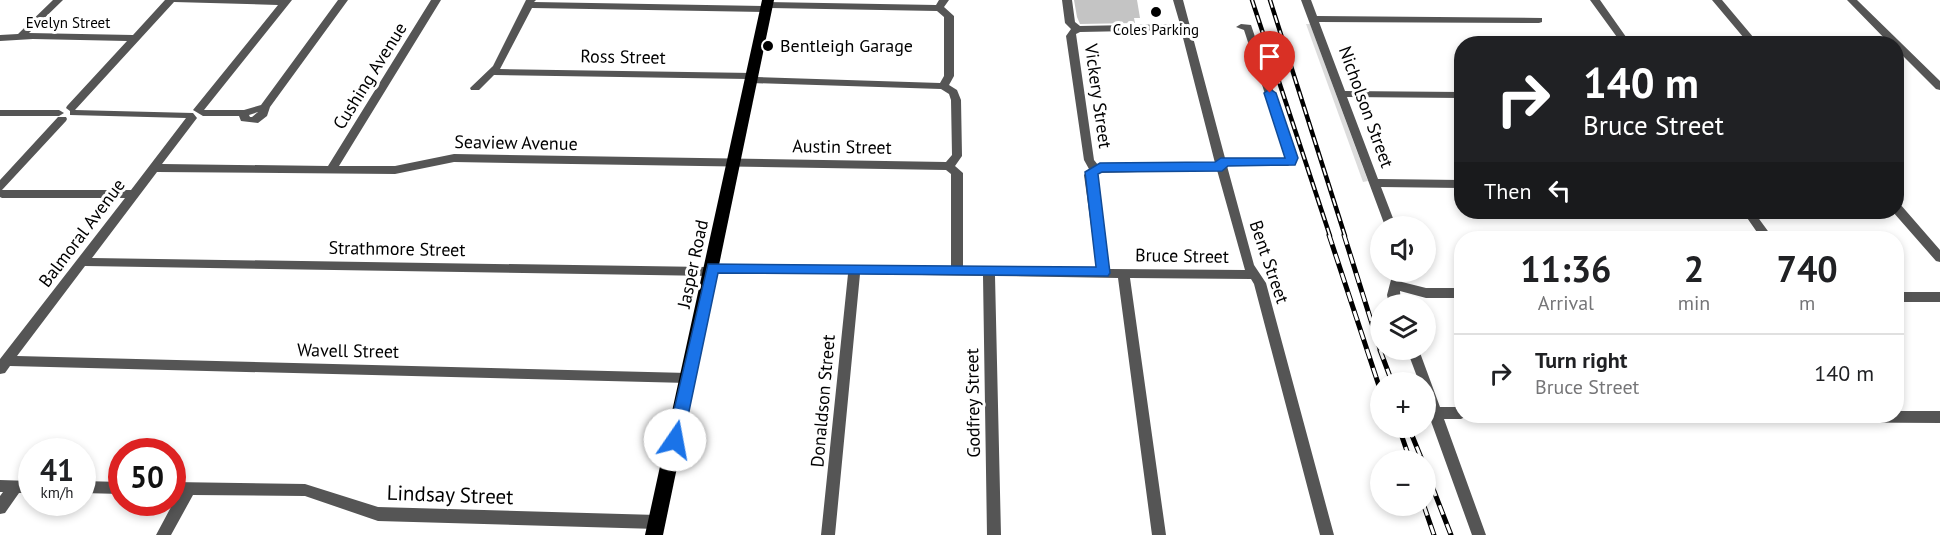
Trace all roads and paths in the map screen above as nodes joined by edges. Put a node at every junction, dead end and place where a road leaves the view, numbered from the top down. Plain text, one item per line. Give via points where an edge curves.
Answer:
1 (58, 0) edge
2 (170, 0) edge
3 (177, 0) edge
4 (343, 0) edge
5 (436, 0) edge
6 (1066, 0) edge
7 (1179, 0) edge
8 (1306, 0) edge
9 (1595, 0) edge
10 (1717, 0) edge
11 (1852, 0) edge
12 (286, 1) edge
13 (530, 2) edge
14 (942, 4) edge
15 (767, 5) edge
16 (1314, 19) junction
17 (1539, 20) dead end
18 (1186, 27) junction
19 (1241, 27) dead end
20 (1078, 29) junction
21 (1621, 36) edge
22 (1748, 36) edge
23 (1888, 36) edge
24 (0, 38) edge
25 (18, 38) junction
26 (135, 38) junction
27 (1904, 52) edge
28 (492, 72) junction
29 (753, 78) junction
30 (943, 86) junction
31 (1940, 87) edge
32 (475, 88) dead end
33 (1341, 94) junction
34 (1454, 95) edge
35 (73, 111) junction
36 (0, 113) edge
37 (195, 114) junction
38 (60, 116) junction
39 (735, 163) junction
40 (1221, 164) junction
41 (949, 166) junction
42 (155, 168) junction
43 (1095, 169) junction
44 (332, 170) junction
45 (1374, 183) junction
46 (1454, 184) edge
47 (0, 192) edge
48 (134, 194) junction
49 (1386, 216) edge
50 (1904, 216) edge
51 (1940, 258) edge
52 (82, 262) junction
53 (712, 270) junction
54 (854, 270) junction
55 (957, 271) junction
56 (989, 271) junction
57 (1103, 273) junction
58 (1123, 273) junction
59 (1255, 275) junction
60 (1399, 282) edge
61 (1401, 282) edge
62 (1399, 286) junction
63 (1454, 293) edge
64 (1394, 294) edge
65 (1400, 294) edge
66 (1904, 297) edge
67 (1940, 297) edge
68 (3, 365) edge
69 (688, 378) junction
70 (1436, 413) joint
71 (1454, 413) edge
72 (1904, 417) edge
73 (1940, 417) edge
74 (8, 486) edge
75 (186, 489) edge
76 (189, 489) junction
77 (0, 508) edge
78 (656, 528) edge
79 (163, 535) edge
80 (828, 535) edge
81 (994, 535) edge
82 (1160, 535) edge
83 (1327, 535) edge
84 (1479, 535) edge

1 - 25 street
2 - 26 street
3 - 12 street
4 - 37 street via 263,114 254,121 245,119 244,113
5 - 44 street, Cushing Avenue
6 - 20 street, Vickery Street via 1070,23
7 - 18 street, Bent Street
8 - 16 street, Nicholson Street
9 - 21 street
10 - 22 street
11 - 23 street
12 - 37 street, Balmoral Avenue
13 - 15 street
13 - 28 street
14 - 15 street
14 - 30 street via 949,16 949,76
15 - 29 main road, Jasper Road
16 - 17 street
16 - 33 street, Nicholson Street
18 - 20 street
18 - 40 street, Bent Street
19 - 40 street via 1248,27 1292,160
20 - 43 street, Vickery Street via 1071,36 1089,160
24 - 25 street, Evelyn Street
25 - 26 street, Evelyn Street
26 - 35 street
27 - 31 street
28 - 29 street, Ross Street
28 - 32 street
29 - 30 street, Ross Street
29 - 39 main road, Jasper Road
30 - 41 street via 956,100 957,156
33 - 34 street
33 - 45 street, Nicholson Street
35 - 37 street
35 - 38 street
36 - 38 street
37 - 42 street, Balmoral Avenue
38 - 47 street
39 - 41 street, Austin Street
39 - 44 street, Seaview Avenue via 454,158 395,170
39 - 53 main road, Jasper Road
40 - 43 street
40 - 59 street, Bent Street via 1248,266
41 - 55 street via 957,173
42 - 44 street, Seaview Avenue
42 - 48 street, Balmoral Avenue
43 - 57 street, Vickery Street via 1090,175
45 - 46 street
45 - 49 street, Nicholson Street
47 - 48 street
48 - 52 street, Balmoral Avenue
50 - 51 street
52 - 53 street, Strathmore Street
52 - 68 street, Balmoral Avenue
53 - 54 street, Bruce Street
53 - 69 main road, Jasper Road
54 - 55 street, Bruce Street
54 - 80 street, Donaldson Street
55 - 56 street, Bruce Street
56 - 57 street, Bruce Street
56 - 81 street, Godfrey Street
57 - 58 street, Bruce Street
58 - 59 street, Bruce Street
58 - 82 street
59 - 83 street, Bent Street
60 - 62 street
61 - 62 street
62 - 63 street via 1426,293
62 - 64 street
62 - 65 street
66 - 67 street
68 - 69 street, Wavell Street
69 - 78 main road, Jasper Road
70 - 71 street
70 - 84 street
72 - 73 street
74 - 77 street
75 - 76 street, Lindsay Street
76 - 78 street, Lindsay Street via 305,490 378,514
76 - 79 street

